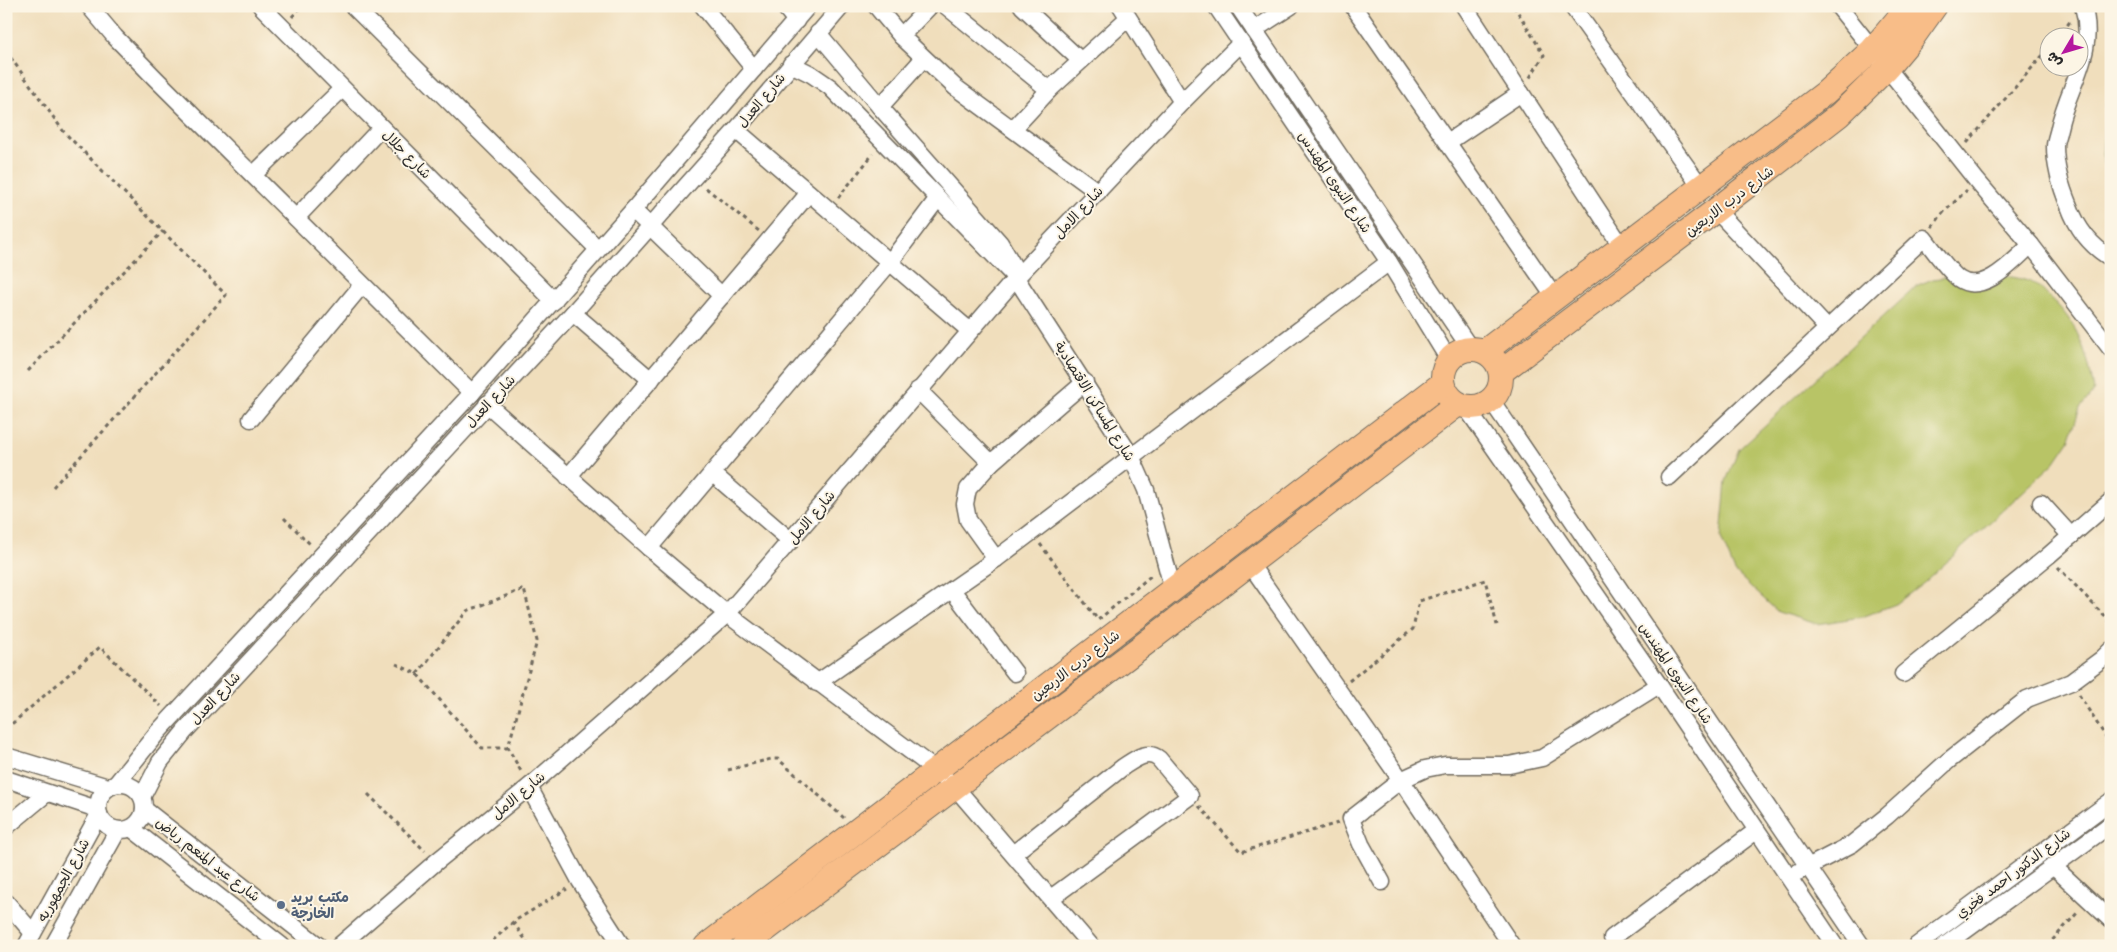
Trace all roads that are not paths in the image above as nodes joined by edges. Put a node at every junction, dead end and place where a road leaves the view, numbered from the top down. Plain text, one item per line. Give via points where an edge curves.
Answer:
1 (89, 6) edge
2 (261, 6) edge
3 (353, 6) edge
4 (703, 6) edge
5 (784, 6) edge
6 (808, 6) edge
7 (842, 6) edge
8 (876, 6) edge
9 (930, 6) edge
10 (946, 6) edge
11 (1022, 6) edge
12 (1216, 6) edge
13 (1238, 6) edge
14 (1291, 6) edge
15 (1353, 6) edge
16 (1464, 6) edge
17 (1572, 6) edge
18 (1838, 6) edge
19 (1909, 6) edge
20 (1935, 6) edge
21 (2084, 6) edge
22 (1125, 12) edge
23 (796, 21) junction
24 (1254, 30) junction
25 (818, 33) junction
26 (901, 36) junction
27 (1241, 43) junction
28 (1872, 50) junction
29 (923, 58) junction
30 (1080, 60) junction
31 (791, 64) junction
32 (1886, 69) junction
33 (754, 70) junction
34 (342, 89) junction
35 (1049, 90) junction
36 (1521, 92) junction
37 (1182, 102) junction
38 (880, 107) junction
39 (381, 128) junction
40 (1013, 129) junction
41 (736, 130) junction
42 (1448, 142) junction
43 (253, 175) junction
44 (1701, 187) junction
45 (809, 192) junction
46 (1098, 192) junction
47 (938, 198) junction
48 (634, 210) junction
49 (1716, 210) junction
50 (296, 218) junction
51 (651, 227) junction
52 (2031, 245) junction
53 (1622, 247) junction
54 (598, 249) junction
55 (2111, 258) edge
56 (891, 261) junction
57 (1389, 262) junction
58 (1016, 278) junction
59 (362, 284) junction
60 (722, 296) junction
61 (1555, 298) junction
62 (554, 301) junction
63 (573, 313) junction
64 (1827, 328) junction
65 (970, 331) junction
66 (2111, 349) edge
67 (1477, 350) junction
68 (1446, 371) junction
69 (1501, 372) junction
70 (651, 380) junction
71 (1085, 382) junction
72 (918, 390) junction
73 (472, 392) junction
74 (1491, 400) junction
75 (487, 404) junction
76 (1462, 405) junction
77 (251, 420) dead end
78 (1131, 456) junction
79 (991, 462) junction
80 (712, 473) junction
81 (568, 477) junction
82 (1669, 477) dead end
83 (2111, 501) edge
84 (2041, 503) dead end
85 (2071, 536) junction
86 (791, 541) junction
87 (649, 548) junction
88 (996, 559) junction
89 (1250, 564) junction
90 (952, 590) junction
91 (1173, 590) junction
92 (727, 614) junction
93 (2111, 650) edge
94 (1015, 673) dead end
95 (1903, 674) dead end
96 (817, 683) junction
97 (1659, 686) junction
98 (6, 756) edge
99 (936, 771) junction
100 (6, 779) edge
101 (1401, 780) junction
102 (112, 786) junction
103 (529, 787) junction
104 (955, 787) junction
105 (47, 792) junction
106 (2111, 801) edge
107 (143, 803) junction
108 (98, 812) junction
109 (2111, 824) edge
110 (6, 827) edge
111 (125, 829) junction
112 (1756, 831) junction
113 (1013, 854) junction
114 (2033, 859) junction
115 (1807, 866) junction
116 (2049, 869) junction
117 (1788, 879) junction
118 (1382, 882) dead end
119 (1051, 898) junction
120 (6, 902) edge
121 (1961, 912) junction
122 (2111, 920) edge
123 (1971, 926) junction
124 (1612, 938) dead end
125 (740, 939) edge
126 (30, 940) edge
127 (308, 943) edge
128 (53, 946) edge
129 (282, 946) edge
130 (339, 946) edge
131 (622, 946) edge
132 (706, 946) edge
133 (1091, 946) edge
134 (1512, 946) edge
135 (1835, 946) edge
136 (1862, 946) edge
137 (1916, 946) edge
138 (1944, 946) edge

1 - 43 street via 115,38
2 - 34 street, شارع جلال
3 - 54 street
4 - 33 street
5 - 23 street
6 - 23 street, شارع العدل
7 - 25 street, شارع العدل
8 - 26 street
9 - 26 street
10 - 35 street
11 - 30 street
12 - 27 street, شارع النبوى المهندس
13 - 24 street, شارع النبوى المهندس
14 - 24 street
15 - 42 street
16 - 36 street
17 - 44 street
18 - 28 street
19 - 28 highway, شارع درب الاربعين
20 - 32 highway, شارع درب الاربعين
21 - 55 street via 2088,34 2084,58 2062,111 2055,146 2060,184 2076,226 2098,251
22 - 30 street
22 - 37 street
23 - 33 street, شارع العدل
24 - 67 street, شارع النبوى المهندس
25 - 31 street, شارع العدل
25 - 38 street, شارع المساكن الاقتصادية
26 - 29 street
27 - 37 street, شارع الامل
27 - 57 street, شارع النبوى المهندس
28 - 32 street
28 - 44 highway, شارع درب الاربعين via 1825,93
29 - 38 street
29 - 40 street via 955,87
30 - 35 street
31 - 41 street, شارع العدل
31 - 47 street, شارع المساكن الاقتصادية via 830,87
32 - 49 highway, شارع درب الاربعين via 1839,115
32 - 52 street
33 - 48 street, شارع العدل
34 - 39 street, شارع جلال
34 - 43 street
35 - 40 street
36 - 42 street
36 - 53 street
37 - 46 street, شارع الامل
38 - 58 street, شارع المساكن الاقتصادية via 1000,243 1014,267
39 - 50 street
39 - 62 street, شارع جلال
40 - 46 street
41 - 45 street
41 - 51 street, شارع العدل
42 - 61 street
43 - 50 street
44 - 53 highway, شارع درب الاربعين
45 - 56 street
45 - 60 street
46 - 58 street, شارع الامل
47 - 56 street
47 - 58 street, شارع المساكن الاقتصادية
48 - 51 street
48 - 54 street, شارع العدل
49 - 64 street
49 - 69 highway, شارع درب الاربعين
50 - 59 street
51 - 60 street
51 - 63 street, شارع العدل
52 - 64 street via 1989,280 1974,283 1959,279 1924,238
52 - 66 street
53 - 61 highway, شارع درب الاربعين
54 - 62 street, شارع العدل
56 - 65 street
56 - 80 street
57 - 68 street, شارع النبوى المهندس
57 - 78 street
58 - 65 street, شارع الامل
58 - 71 street, شارع المساكن الاقتصادية
59 - 73 street
59 - 77 street
60 - 70 street
61 - 67 highway, شارع درب الاربعين
62 - 73 street, شارع العدل
63 - 70 street
63 - 75 street, شارع العدل
64 - 82 street
65 - 72 street, شارع الامل
67 - 68 highway via 1458,352
67 - 69 highway via 1492,356
68 - 76 highway via 1446,391
68 - 91 highway, شارع درب الاربعين
69 - 74 highway via 1500,388
70 - 81 street
71 - 78 street, شارع المساكن الاقتصادية
71 - 79 street
72 - 79 street
72 - 86 street, شارع الامل
73 - 102 street, شارع العدل via 142,749
74 - 76 highway via 1483,405
74 - 115 street, شارع النبوى المهندس
75 - 81 street
75 - 107 street, شارع العدل via 185,731 160,762
76 - 89 highway, شارع درب الاربعين
76 - 97 street, شارع النبوى المهندس
78 - 88 street
78 - 91 street, شارع المساكن الاقتصادية via 1146,490
79 - 88 street via 968,489 965,504 968,520
80 - 86 street
80 - 87 street
81 - 87 street
83 - 85 street
84 - 85 street
85 - 95 street
86 - 92 street, شارع الامل
87 - 92 street
88 - 90 street
89 - 101 street
89 - 104 highway, شارع درب الاربعين
90 - 94 street
90 - 96 street
91 - 99 highway, شارع درب الاربعين
92 - 96 street
92 - 103 street, شارع الامل
93 - 115 street via 2071,682 2027,699 1948,761 1852,844
96 - 99 street
97 - 101 street via 1542,758 1510,765 1445,765
97 - 112 street, شارع النبوى المهندس
98 - 102 street
99 - 104 street
99 - 125 highway, شارع درب الاربعين via 858,830
100 - 105 street
101 - 118 street via 1351,820
101 - 134 street
102 - 107 street via 131,786
102 - 108 street via 98,801
103 - 130 street, شارع الامل
103 - 131 street via 580,881
104 - 113 street
104 - 125 highway, شارع درب الاربعين
105 - 108 street
105 - 110 street
106 - 114 street, شارع الدكتور احمد فخري
107 - 111 street via 140,820
107 - 127 street, شارع عبد المنعم رياض
108 - 111 street via 106,825
108 - 126 street, شارع الجمهوريه
109 - 116 street, شارع الدكتور احمد فخري
111 - 128 street, شارع الجمهوريه
111 - 129 street, شارع عبد المنعم رياض
112 - 117 street, شارع النبوى المهندس
112 - 124 street
113 - 119 street
113 - 119 street via 1123,767 1146,755 1154,755 1190,796
114 - 116 street
114 - 121 street, شارع الدكتور احمد فخري
115 - 117 street
115 - 136 street, شارع النبوى المهندس
116 - 122 street
116 - 123 street, شارع الدكتور احمد فخري
117 - 135 street, شارع النبوى المهندس
119 - 133 street
120 - 126 street
121 - 123 street
121 - 137 street, شارع الدكتور احمد فخري
123 - 138 street, شارع الدكتور احمد فخري
125 - 132 highway, شارع درب الاربعين

